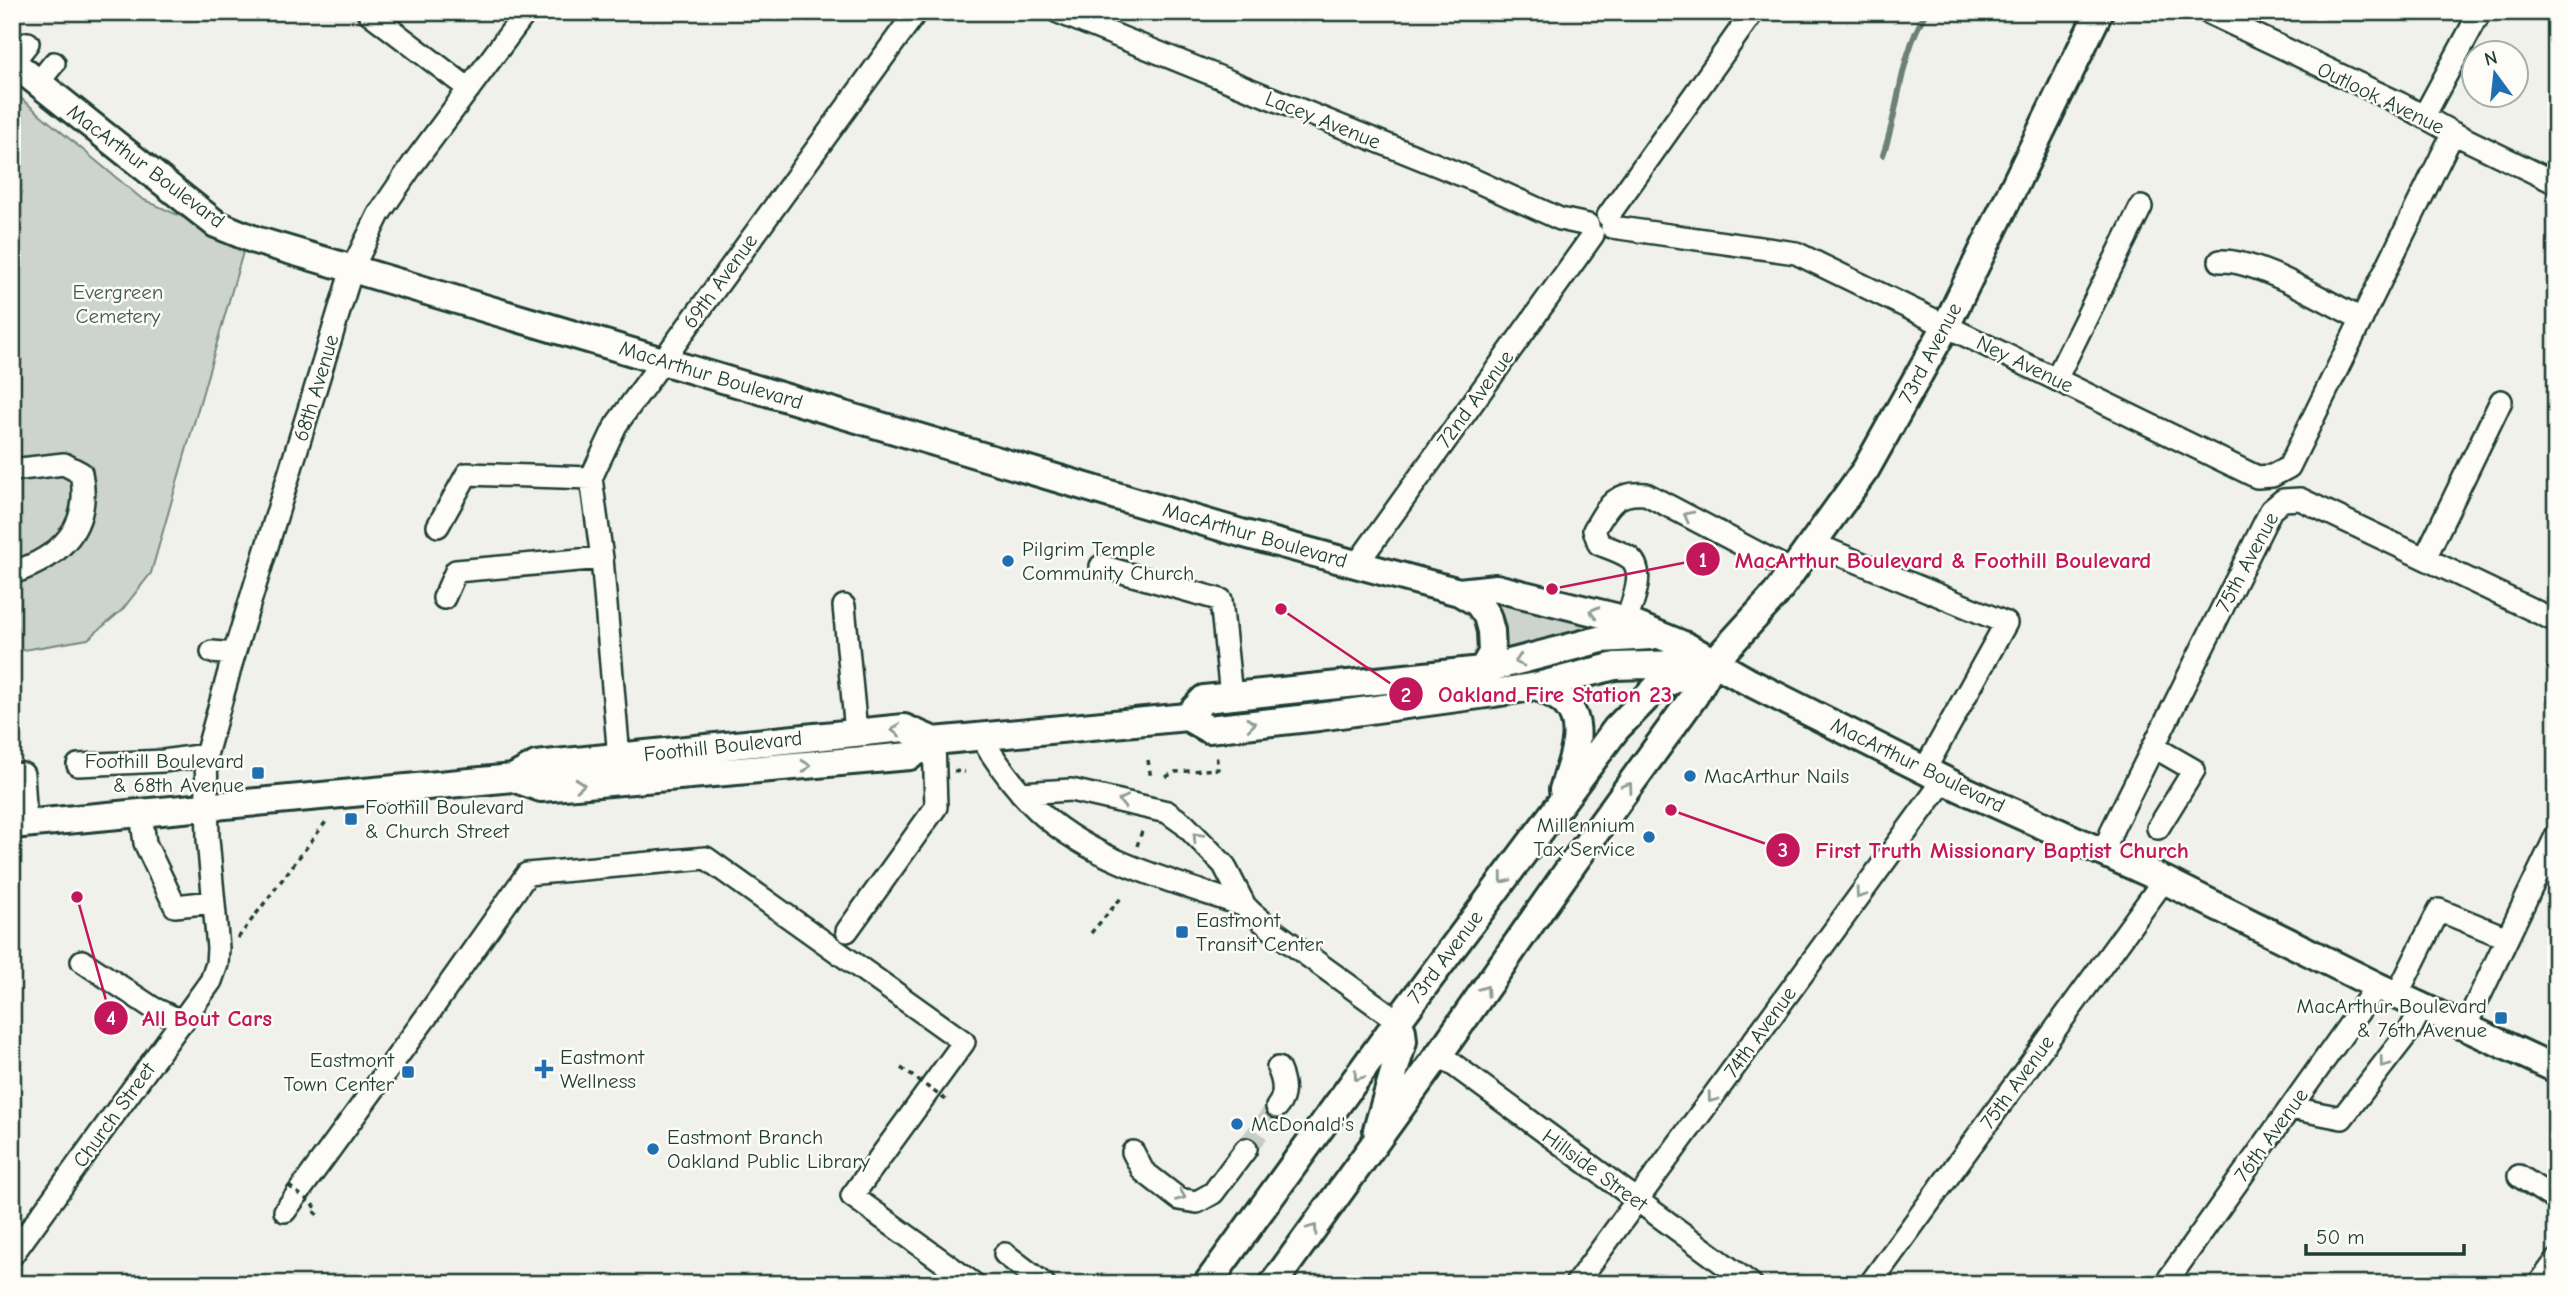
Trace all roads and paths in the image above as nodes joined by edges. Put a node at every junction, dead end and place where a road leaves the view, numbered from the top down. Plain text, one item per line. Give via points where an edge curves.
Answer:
1 (368, 12) edge
2 (526, 12) edge
3 (916, 12) edge
4 (1058, 12) edge
5 (1753, 12) edge
6 (2099, 12) edge
7 (2207, 12) edge
8 (2480, 12) edge
9 (18, 56) edge
10 (469, 89) junction
11 (2424, 116) junction
12 (2453, 133) junction
13 (2556, 183) edge
14 (2141, 207) dead end
15 (1600, 226) junction
16 (2220, 261) dead end
17 (352, 269) junction
18 (2362, 319) junction
19 (1946, 326) junction
20 (662, 361) junction
21 (2056, 379) junction
22 (2501, 401) dead end
23 (12, 470) edge
24 (591, 478) junction
25 (438, 526) dead end
26 (1812, 543) junction
27 (601, 558) junction
28 (2425, 558) junction
29 (1357, 564) junction
30 (1101, 566) dead end
31 (1792, 571) junction
32 (12, 573) edge
33 (1459, 592) junction
34 (444, 598) dead end
35 (845, 606) dead end
36 (2556, 621) edge
37 (1626, 622) junction
38 (1658, 635) junction
39 (212, 652) dead end
40 (233, 654) junction
41 (1713, 663) junction
42 (1482, 670) junction
43 (1537, 686) junction
44 (1315, 687) junction
45 (1231, 696) junction
46 (1187, 717) junction
47 (1318, 717) junction
48 (856, 732) junction
49 (979, 736) junction
50 (934, 741) junction
51 (2154, 747) junction
52 (1216, 754) dead end
53 (206, 755) junction
54 (620, 756) junction
55 (1148, 760) dead end
56 (78, 765) dead end
57 (951, 771) dead end
58 (965, 772) dead end
59 (1935, 774) junction
60 (12, 775) edge
61 (1166, 777) dead end
62 (513, 778) junction
63 (1151, 779) dead end
64 (621, 782) junction
65 (1021, 793) junction
66 (346, 794) junction
67 (1559, 805) junction
68 (207, 807) junction
69 (141, 813) junction
70 (1145, 821) dead end
71 (19, 824) edge
72 (2158, 828) dead end
73 (2556, 836) edge
74 (1137, 846) dead end
75 (2104, 852) junction
76 (2164, 880) junction
77 (1122, 897) dead end
78 (213, 902) junction
79 (1245, 906) junction
80 (847, 931) dead end
81 (1091, 933) dead end
82 (2507, 938) junction
83 (82, 961) dead end
84 (217, 964) junction
85 (2387, 991) junction
86 (2422, 1007) junction
87 (1398, 1021) junction
88 (183, 1022) junction
89 (2465, 1027) junction
90 (1439, 1054) junction
91 (901, 1068) dead end
92 (1278, 1069) dead end
93 (2556, 1069) edge
94 (946, 1100) dead end
95 (1278, 1107) tunnel mouth
96 (2291, 1108) junction
97 (1372, 1148) junction
98 (1246, 1149) tunnel mouth
99 (1133, 1152) dead end
100 (2519, 1176) dead end
101 (289, 1186) dead end
102 (1637, 1200) junction
103 (2556, 1200) edge
104 (285, 1211) dead end
105 (318, 1215) dead end
106 (16, 1241) edge
107 (1004, 1254) dead end
108 (2556, 1261) edge
109 (974, 1284) edge
110 (1044, 1284) edge
111 (1207, 1284) edge
112 (1273, 1284) edge
113 (1576, 1284) edge
114 (1751, 1284) edge
115 (1870, 1284) edge
116 (2165, 1284) edge
117 (2539, 1284) edge

1 - 10 street
2 - 10 street, 68th Avenue
3 - 20 street, 69th Avenue
4 - 15 street, Lacey Avenue via 1560,219
5 - 15 street, 72nd Avenue
6 - 19 main road, 73rd Avenue
7 - 11 street, Outlook Avenue
8 - 11 street
9 - 17 main road, MacArthur Boulevard via 46,73 216,224
10 - 17 street, 68th Avenue via 379,214
11 - 12 street, Outlook Avenue
12 - 13 street, Outlook Avenue
12 - 18 street
14 - 21 street
15 - 19 street, Ney Avenue via 1797,253
15 - 29 street, 72nd Avenue
16 - 18 street via 2253,266
17 - 20 main road, MacArthur Boulevard
17 - 40 street, 68th Avenue
18 - 21 street, Ney Avenue via 2289,467 2272,476 2257,477
19 - 21 street, Ney Avenue
19 - 26 main road, 73rd Avenue via 1866,469
20 - 24 street, 69th Avenue via 616,425
20 - 29 main road, MacArthur Boulevard
22 - 28 street
23 - 32 street via 64,464 81,473 84,491 81,519 69,540 35,566
24 - 25 street via 467,474
24 - 27 street
26 - 31 main road, 73rd Avenue
26 - 59 street, 74th Avenue via 2006,623
27 - 34 street via 456,571
27 - 54 street
28 - 36 street
28 - 51 street, 75th Avenue via 2300,499 2283,500 2271,510
29 - 33 main road, MacArthur Boulevard
30 - 45 street via 1222,600
31 -> 37 street via 1646,494 1622,495 1594,530 1600,544 1631,559 1637,569
31 - 41 main road, 73rd Avenue
37 -> 33 main road, MacArthur Boulevard via 1496,588
33 - 42 main road, MacArthur Boulevard via 1478,603 1487,616 1492,653
35 - 48 street
37 - 38 main road, MacArthur Boulevard
38 - 41 main road, MacArthur Boulevard
38 -> 42 main road, Foothill Boulevard via 1602,639
39 - 40 street
40 - 53 street, 68th Avenue
41 - 43 main road, Foothill Boulevard via 1615,666
41 - 59 main road, MacArthur Boulevard
41 - 67 main road, 73rd Avenue via 1657,687 1616,729
90 -> 41 main road, 73rd Avenue via 1695,695
42 - 44 main road, Foothill Boulevard
43 - 47 main road, Foothill Boulevard
43 - 67 main road via 1565,703 1576,725 1577,738
44 - 45 main road, Foothill Boulevard
44 - 47 street
45 - 46 main road, Foothill Boulevard via 1204,699
46 -> 47 main road, Foothill Boulevard via 1208,729
46 - 49 main road, Foothill Boulevard
50 -> 48 main road, Foothill Boulevard via 904,728
48 - 54 main road, Foothill Boulevard
49 - 50 main road, Foothill Boulevard
49 - 65 street
64 -> 50 main road, Foothill Boulevard via 910,756
50 - 80 street via 936,807
51 - 72 street via 2194,770
51 - 75 street, 75th Avenue
52 - 61 path via 1218,769 1175,772
53 - 56 street
53 - 68 street, 68th Avenue
54 - 62 main road, Foothill Boulevard via 536,765
54 - 64 street
55 - 63 path
57 - 58 path
59 - 75 main road, MacArthur Boulevard
59 -> 102 street, 74th Avenue
60 - 71 street via 23,774
62 -> 64 main road, Foothill Boulevard via 541,788
62 - 66 main road, Foothill Boulevard
65 - 79 street via 1064,832 1114,860
79 -> 65 street via 1224,865 1167,812 1071,790
66 - 68 main road, Foothill Boulevard
66 - 84 path
67 -> 87 main road, 73rd Avenue
68 - 69 main road, Foothill Boulevard
68 - 78 street, Church Street
69 - 71 main road, Foothill Boulevard
69 - 78 street via 145,843 175,906
70 - 74 path
73 - 82 street
75 - 76 main road, MacArthur Boulevard
76 - 85 main road, MacArthur Boulevard
76 - 115 street, 75th Avenue
77 - 81 path
78 - 84 street, Church Street
79 - 87 street via 1275,933
82 - 85 street, 76th Avenue via 2439,910
82 - 89 street
83 - 88 street via 153,1008
84 - 88 street, Church Street
85 - 86 main road, MacArthur Boulevard
85 - 96 street, 76th Avenue
86 - 89 main road, MacArthur Boulevard
86 -> 96 street via 2410,1030 2342,1118
87 - 97 main road via 1403,1041
87 -> 111 main road, 73rd Avenue
88 - 106 street, Church Street
89 - 93 main road, MacArthur Boulevard
90 - 97 main road, 73rd Avenue
90 - 102 street, Hillside Street
91 - 94 path, bridge
92 - 95 street via 1284,1081
96 - 116 street, 76th Avenue
112 -> 97 main road, 73rd Avenue
99 -> 98 street via 1143,1171 1179,1199 1197,1202 1213,1193
100 - 103 street
101 - 105 path, bridge via 315,1206 312,1210
102 - 113 street, 74th Avenue
102 - 114 street, Hillside Street
104 - 109 street via 527,874 706,858 964,1042 852,1196
107 - 110 street
108 - 117 street

